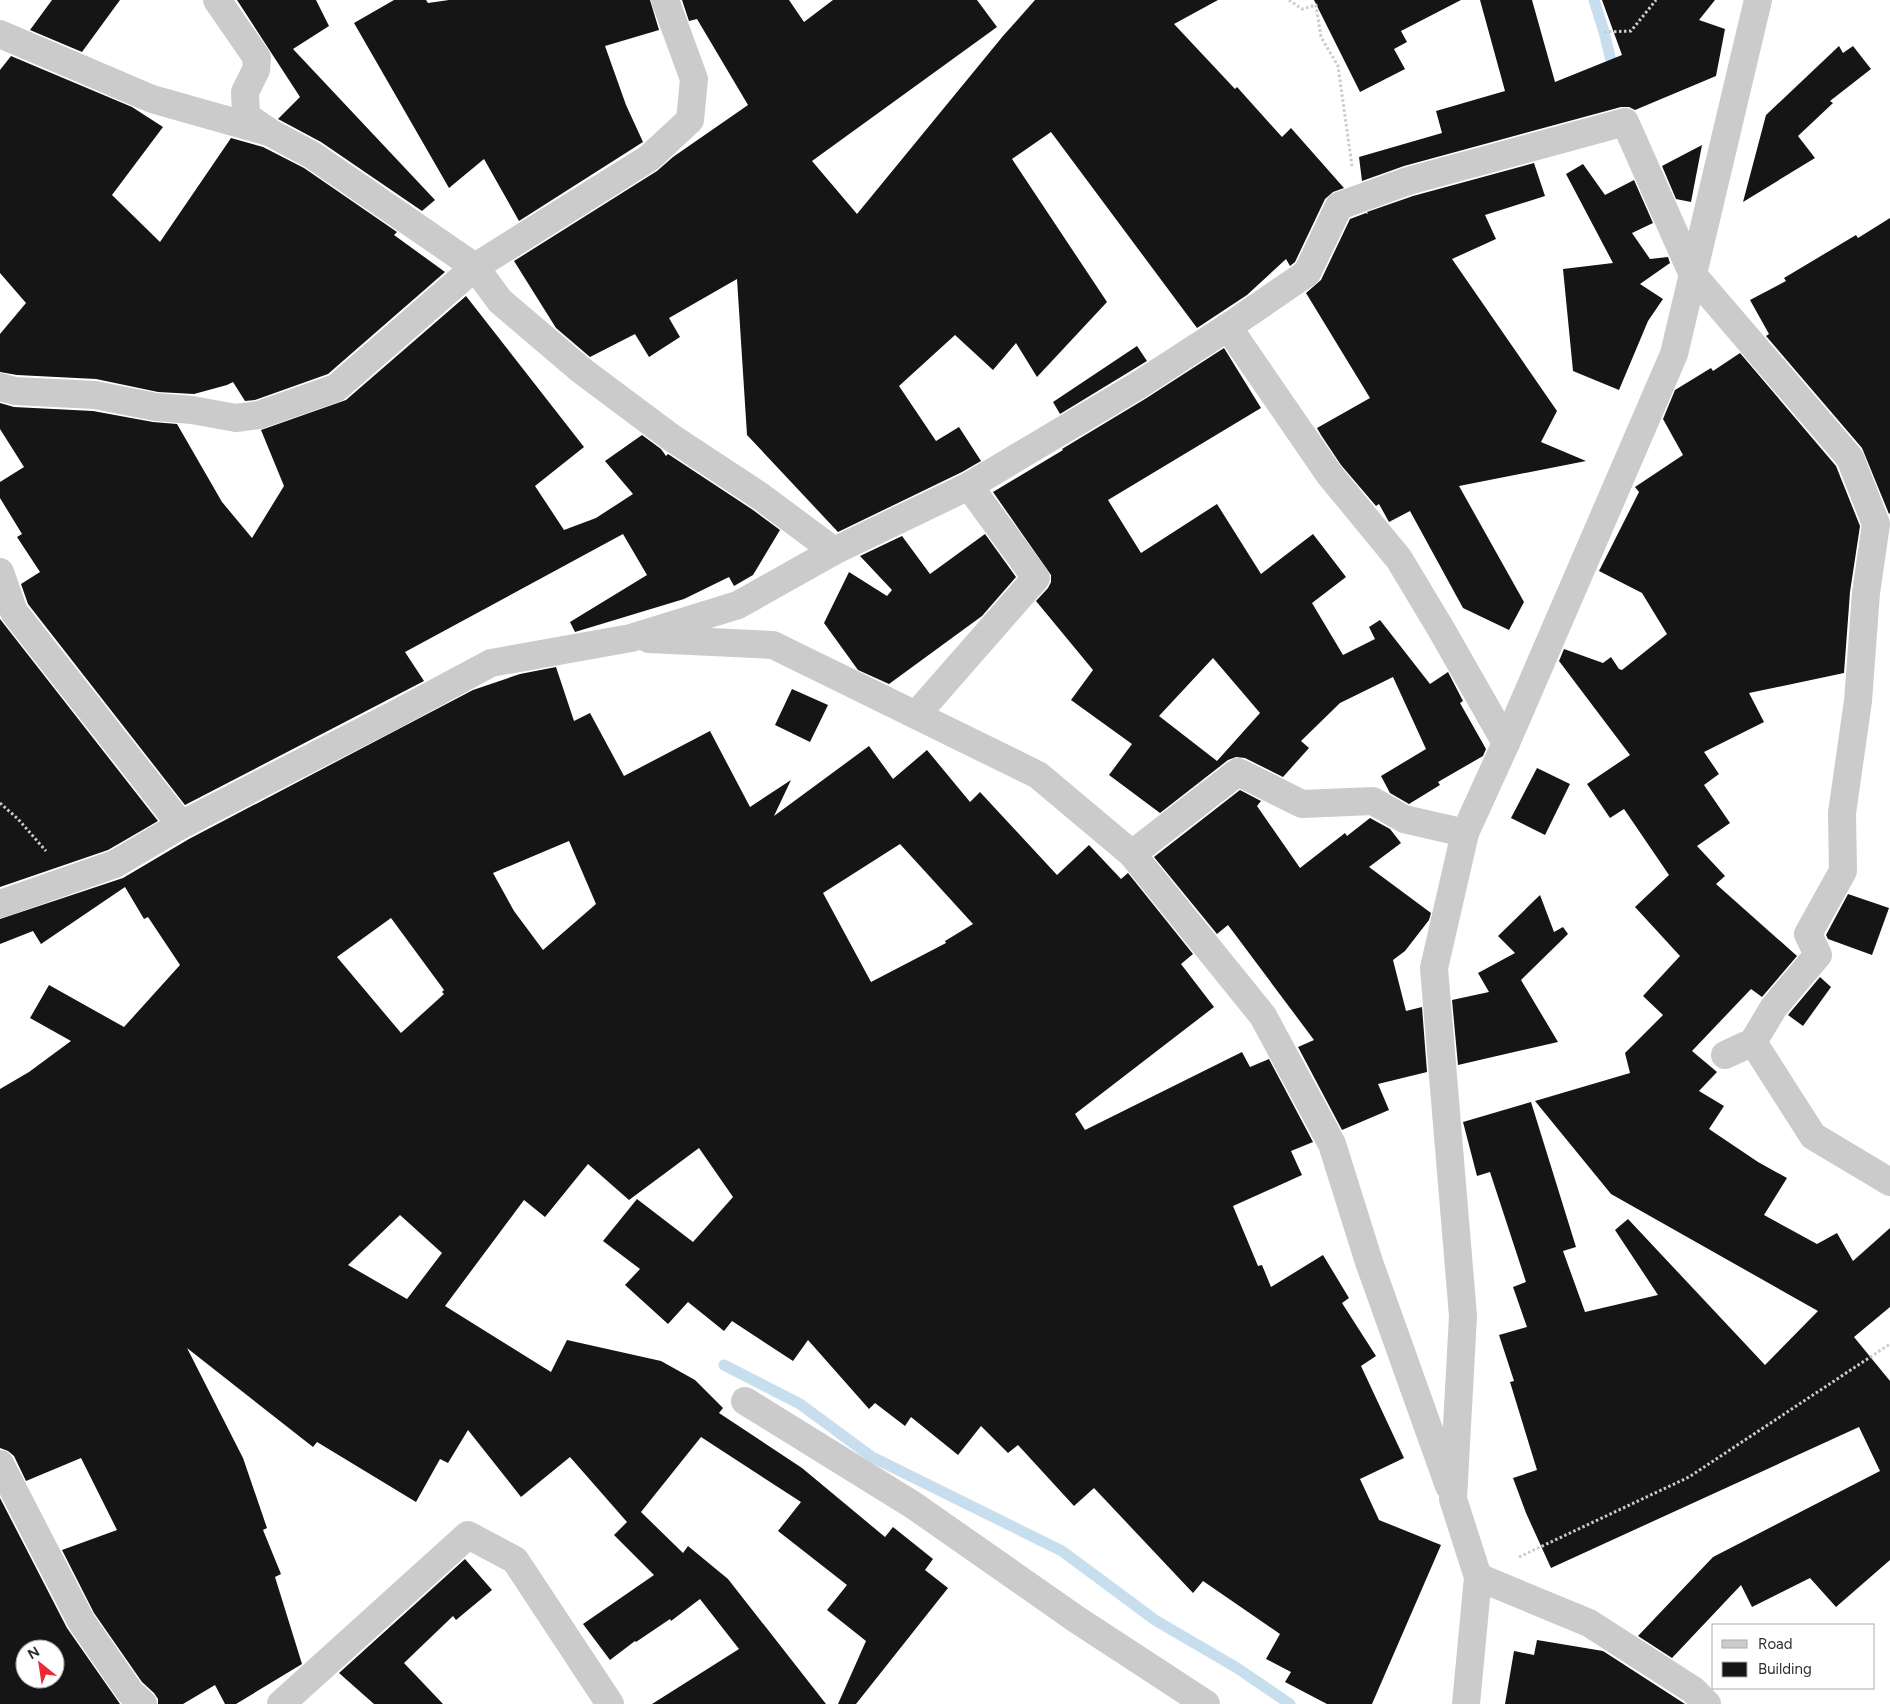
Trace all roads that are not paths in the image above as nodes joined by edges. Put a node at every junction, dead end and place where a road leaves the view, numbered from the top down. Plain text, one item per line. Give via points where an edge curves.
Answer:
1 (217, 0) edge
2 (666, 0) edge
3 (1758, 0) edge
4 (0, 34) edge
5 (269, 132) junction
6 (475, 267) junction
7 (1693, 275) junction
8 (1228, 327) junction
9 (0, 388) edge
10 (969, 486) junction
11 (834, 552) junction
12 (0, 572) edge
13 (631, 638) junction
14 (916, 715) junction
15 (1506, 743) junction
16 (181, 825) junction
17 (1465, 833) junction
18 (1132, 854) junction
19 (0, 904) edge
20 (1753, 1042) junction
21 (1725, 1054) dead end
22 (1890, 1182) edge
23 (745, 1401) dead end
24 (0, 1464) edge
25 (1453, 1499) junction
26 (1478, 1577) junction
27 (143, 1704) edge
28 (281, 1704) edge
29 (610, 1704) edge
30 (1206, 1704) edge
31 (1466, 1704) edge
32 (1707, 1704) edge

1 - 5 street via 257,58 256,70 245,92 246,116
2 - 6 street via 694,78 690,120 649,158
3 - 7 street
4 - 5 street via 152,99
5 - 6 street via 312,155
6 - 9 street via 336,388 259,415 236,418 95,395
6 - 11 street via 500,301 581,370
7 - 8 street via 1625,122 1408,181 1339,206 1307,273
7 - 15 street via 1674,354
7 - 20 street via 1850,458 1876,524 1866,592 1858,701 1842,813 1843,871 1808,934 1818,955 1774,1008
8 - 10 street via 1137,386
8 - 15 street via 1329,474 1399,559
10 - 11 street
10 - 14 street via 1036,578
11 - 13 street via 738,605
12 - 16 street via 14,612
13 - 14 street via 773,645
13 - 16 street via 491,663
14 - 18 street via 1038,775
15 - 17 street
16 - 19 street via 116,864
17 - 18 street via 1404,819 1373,801 1302,804 1238,772
17 - 25 street via 1434,968 1463,1316
18 - 25 street via 1262,1016 1332,1144 1369,1262
20 - 21 street
20 - 22 street via 1813,1136
23 - 30 street via 913,1505 1076,1619
24 - 27 street via 81,1621 130,1692
25 - 26 street
26 - 31 street
26 - 32 street via 1589,1623 1693,1690
28 - 29 street via 468,1535 515,1560

